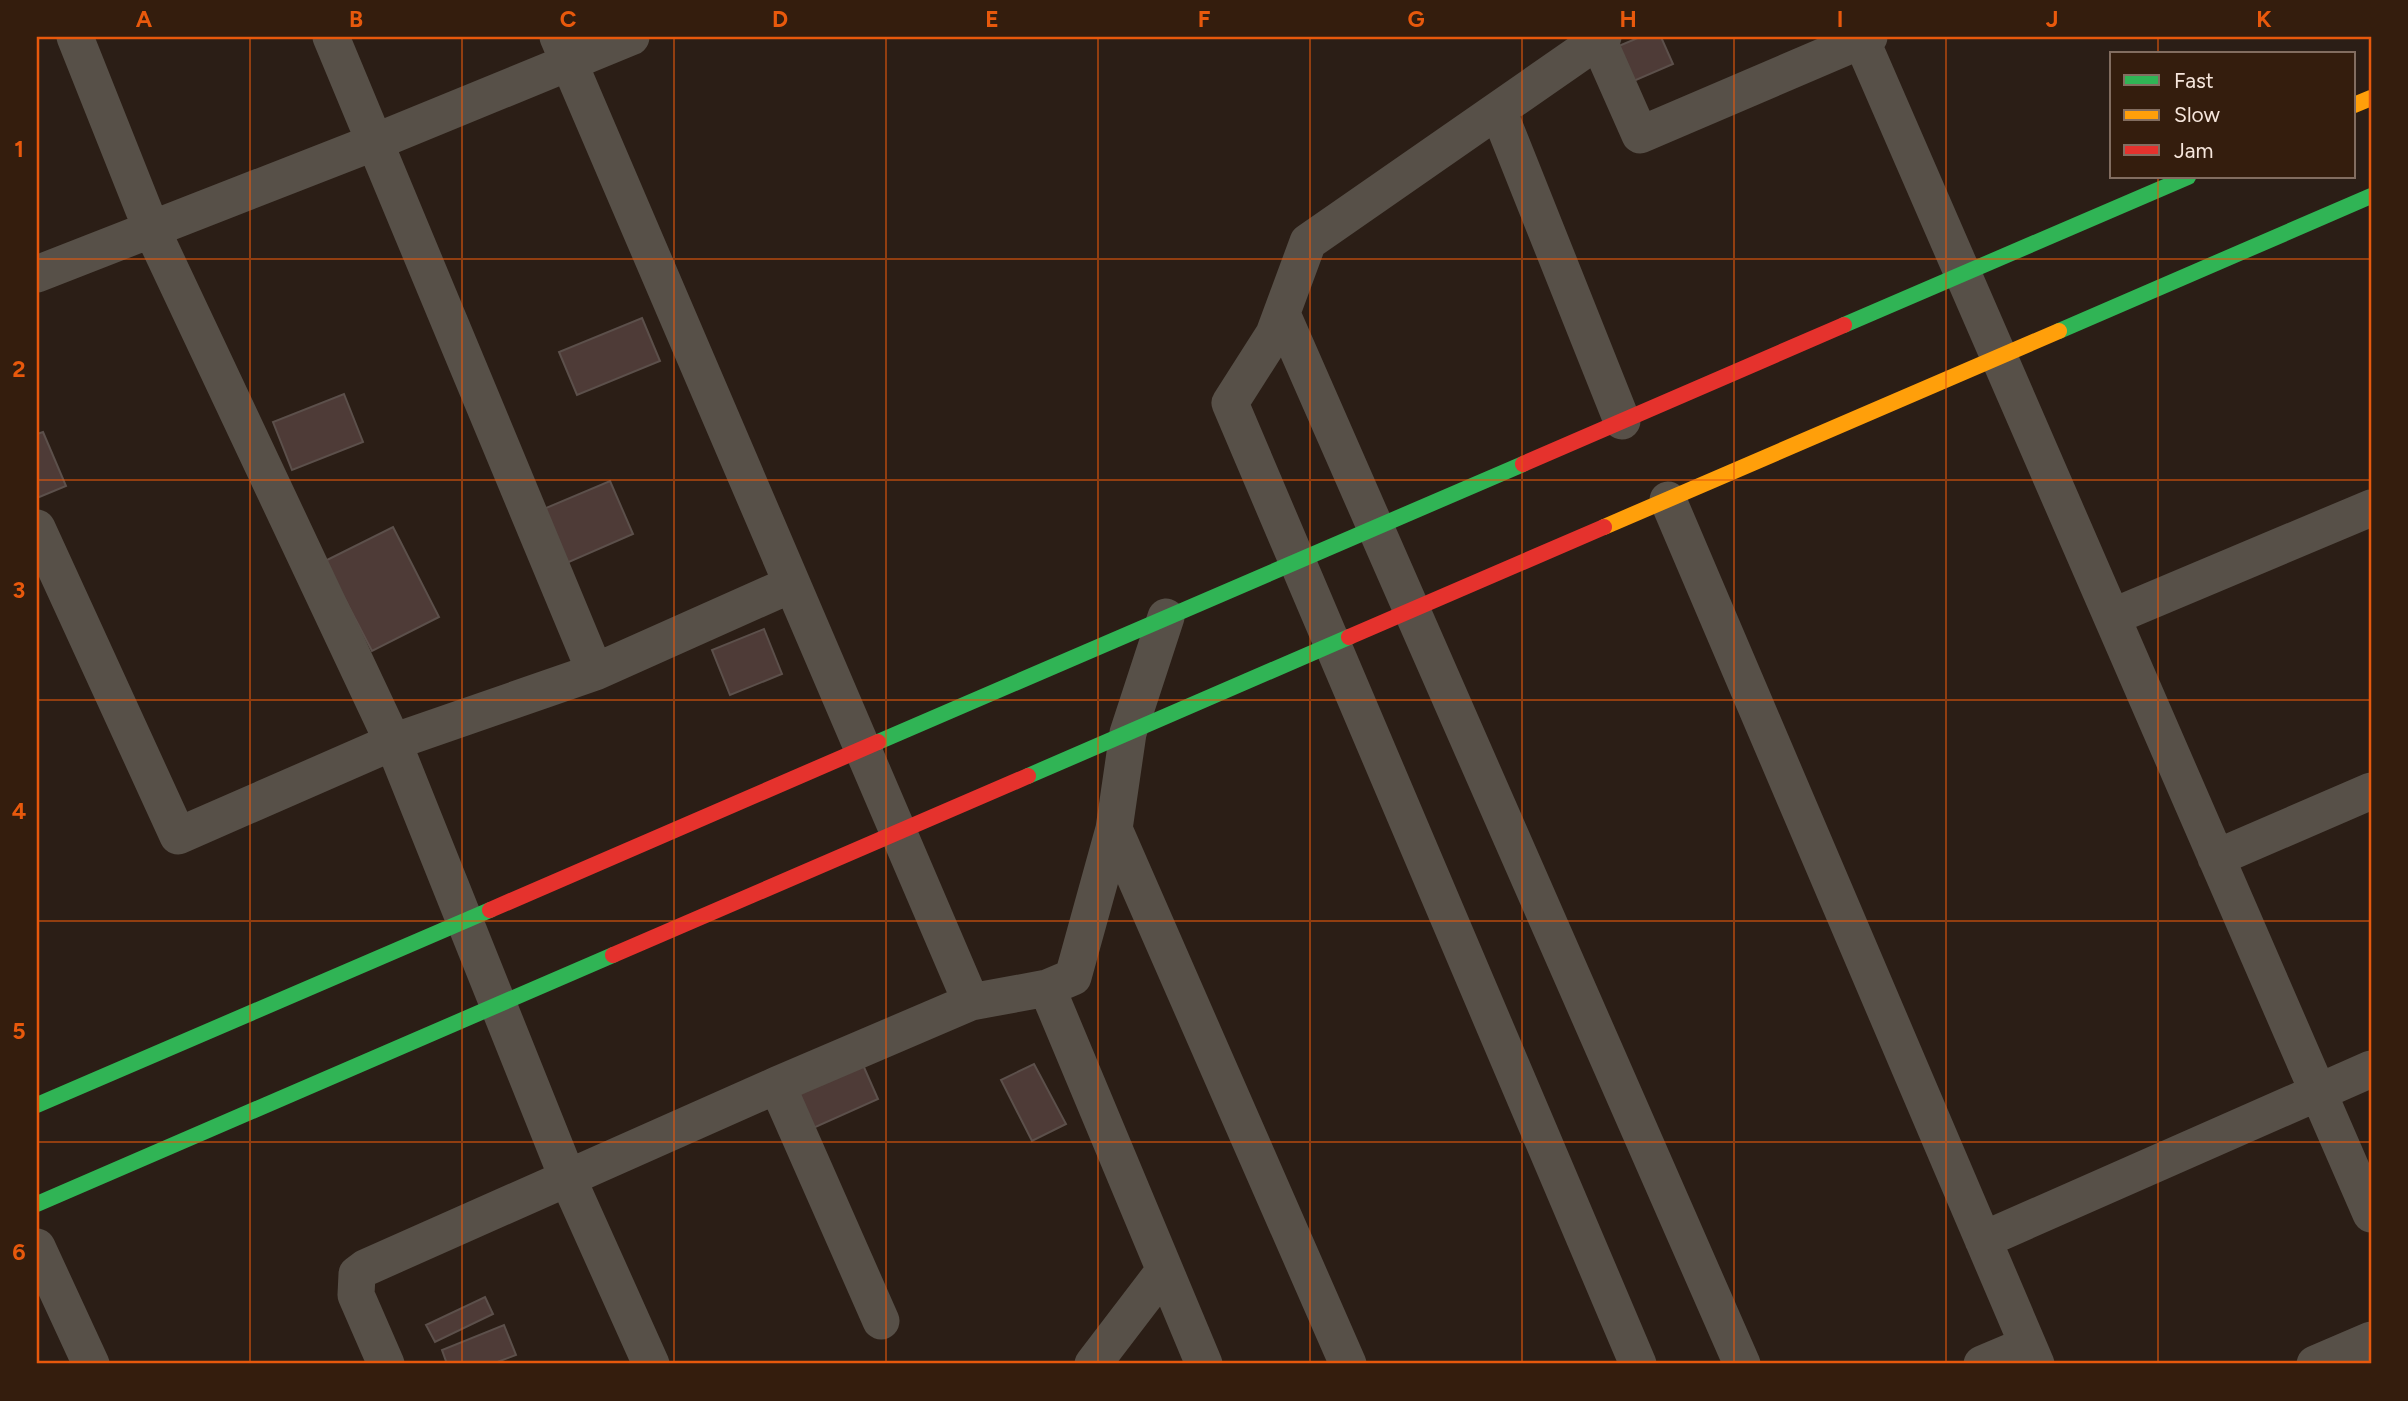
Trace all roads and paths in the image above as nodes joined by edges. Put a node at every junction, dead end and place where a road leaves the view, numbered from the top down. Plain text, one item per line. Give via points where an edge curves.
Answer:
1 (75, 37) edge
2 (331, 37) edge
3 (631, 37) edge
4 (1601, 38) edge
5 (1864, 38) edge
6 (563, 50) edge
7 (1498, 110) junction
8 (375, 142) junction
9 (2186, 178) edge
10 (2371, 196) edge
11 (151, 228) junction
12 (37, 274) edge
13 (1963, 274) junction
14 (1282, 314) junction
15 (1999, 357) junction
16 (1622, 421) junction
17 (1668, 500) junction
18 (2371, 508) edge
19 (1375, 527) junction
20 (37, 528) edge
21 (1297, 561) junction
22 (792, 584) junction
23 (1412, 610) junction
24 (1166, 617) junction
25 (2112, 617) junction
26 (1332, 645) junction
27 (594, 672) junction
28 (1128, 733) junction
29 (393, 742) junction
30 (862, 749) junction
31 (2371, 791) edge
32 (1114, 829) junction
33 (897, 832) junction
34 (2216, 859) junction
35 (464, 920) junction
36 (1047, 988) junction
37 (971, 1002) junction
38 (497, 1005) junction
39 (2371, 1069) edge
40 (777, 1085) junction
41 (2318, 1092) junction
42 (37, 1105) edge
43 (568, 1179) junction
44 (37, 1204) edge
45 (2371, 1214) edge
46 (1983, 1240) junction
47 (37, 1247) edge
48 (1164, 1271) junction
49 (881, 1321) dead end
50 (2371, 1340) edge
51 (2031, 1354) edge
52 (91, 1364) edge
53 (386, 1364) edge
54 (651, 1364) edge
55 (1093, 1364) edge
56 (1204, 1364) edge
57 (1348, 1364) edge
58 (1638, 1364) edge
59 (1742, 1364) edge
60 (1982, 1364) edge
61 (2315, 1364) edge

1 - 11 street
2 - 8 street
3 - 6 street
4 - 5 street via 1640,135
4 - 7 street
5 - 13 street
6 - 8 street
6 - 22 street
7 - 14 street via 1308,242
7 - 16 street
8 - 11 street
8 - 27 street
9 - 13 main road
10 - 15 main road
11 - 12 street
11 - 29 street
13 - 15 street
13 - 16 main road
14 - 19 street
14 - 21 street via 1275,334 1230,403
15 - 17 main road
15 - 25 street
16 - 19 main road
17 - 23 main road
17 - 46 street
18 - 25 street
19 - 21 main road
19 - 23 street
20 - 29 street via 178,836
21 - 24 main road
21 - 26 street
22 - 27 street
22 - 30 street
23 - 26 main road
23 - 59 street
24 - 28 street
24 - 30 main road
25 - 34 street
26 - 28 main road
26 - 58 street
27 - 29 street
28 - 32 street
28 - 33 main road
29 - 35 street
30 - 33 street
30 - 35 main road
31 - 34 street
32 - 36 street via 1073,977
32 - 57 street
33 - 37 street
33 - 38 main road
34 - 41 street
35 - 38 street
35 - 42 main road
36 - 37 street
36 - 48 street
37 - 40 street
38 - 43 street
38 - 44 main road
39 - 41 street
40 - 43 street
40 - 49 street
41 - 45 street
41 - 46 street
43 - 53 street via 357,1274 356,1294
43 - 54 street
46 - 51 street
47 - 52 street
48 - 55 street
48 - 56 street
50 - 61 street
51 - 60 street

